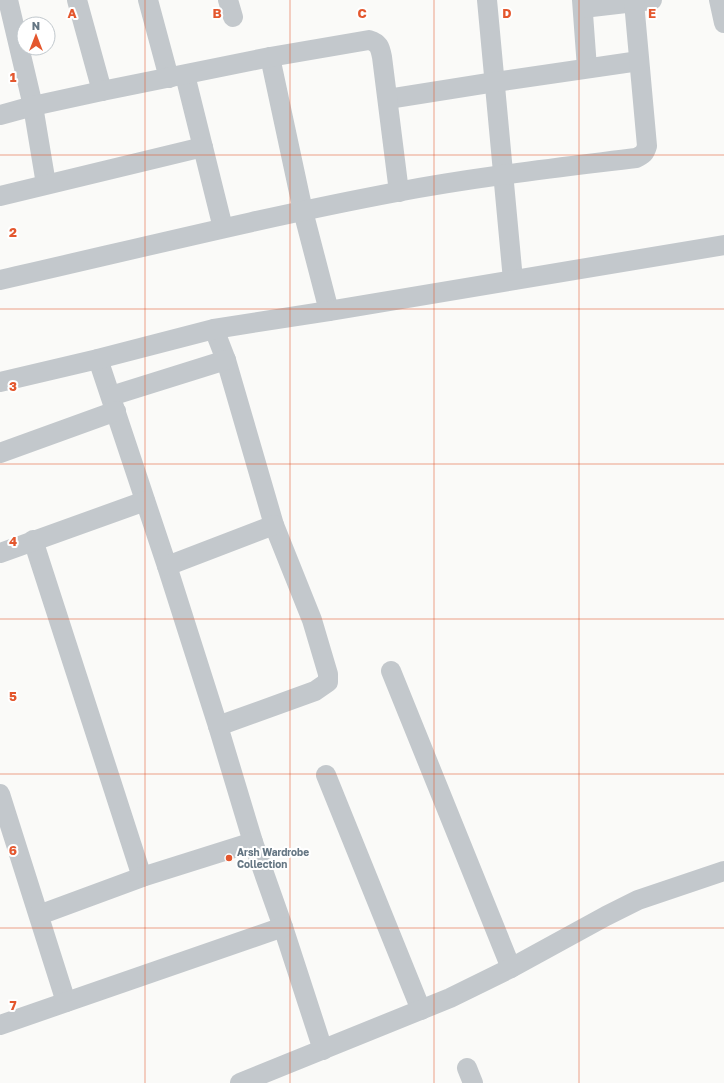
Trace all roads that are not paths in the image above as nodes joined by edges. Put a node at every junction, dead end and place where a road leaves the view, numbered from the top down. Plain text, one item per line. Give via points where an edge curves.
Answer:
1 (8, 0) edge
2 (77, 0) edge
3 (148, 0) edge
4 (487, 0) edge
5 (719, 0) edge
6 (643, 1) edge
7 (582, 4) edge
8 (724, 23) edge
9 (270, 57) junction
10 (639, 61) junction
11 (587, 68) junction
12 (177, 76) junction
13 (495, 82) junction
14 (102, 91) junction
15 (388, 99) junction
16 (33, 106) junction
17 (0, 115) edge
18 (203, 147) junction
19 (504, 175) junction
20 (46, 184) junction
21 (399, 192) junction
22 (0, 196) edge
23 (303, 211) junction
24 (223, 228) junction
25 (724, 245) edge
26 (0, 280) edge
27 (513, 280) junction
28 (329, 311) junction
29 (214, 329) junction
30 (98, 359) junction
31 (226, 360) junction
32 (0, 382) edge
33 (113, 404) junction
34 (0, 452) edge
35 (145, 501) junction
36 (274, 525) junction
37 (33, 540) junction
38 (0, 553) edge
39 (167, 566) junction
40 (392, 671) dead end
41 (218, 726) junction
42 (326, 776) dead end
43 (0, 794) edge
44 (253, 842) junction
45 (724, 871) edge
46 (142, 878) junction
47 (39, 915) junction
48 (283, 927) junction
49 (511, 968) junction
50 (66, 1002) junction
51 (421, 1010) junction
52 (0, 1025) edge
53 (323, 1050) junction
54 (243, 1083) edge

1 - 16 street
2 - 14 street
3 - 12 street
4 - 13 street
5 - 8 street
6 - 7 street
6 - 10 street
7 - 11 street
9 - 12 street
9 - 15 street via 362,40 376,42 382,57
9 - 23 street
10 - 11 street
10 - 19 street via 646,152 636,158
11 - 13 street
12 - 14 street
12 - 18 street
13 - 15 street
13 - 19 street
14 - 16 street
15 - 21 street
16 - 17 street
16 - 20 street
18 - 20 street
18 - 24 street
19 - 21 street
19 - 27 street
20 - 22 street
21 - 23 street
23 - 24 street
23 - 28 street
24 - 26 street
25 - 27 street
27 - 28 street
28 - 29 street
29 - 30 street
29 - 31 street
30 - 32 street
30 - 33 street
31 - 33 street
31 - 36 street
33 - 34 street
33 - 35 street
35 - 37 street
35 - 39 street
36 - 39 street
36 - 41 street via 312,620 328,682 315,691
37 - 38 street
37 - 46 street
39 - 41 street
40 - 49 street
41 - 44 street
42 - 51 street
43 - 47 street
44 - 46 street
44 - 48 street
45 - 49 street via 638,900
46 - 47 street
47 - 50 street
48 - 50 street
48 - 53 street
49 - 51 street
50 - 52 street
51 - 53 street
53 - 54 street

